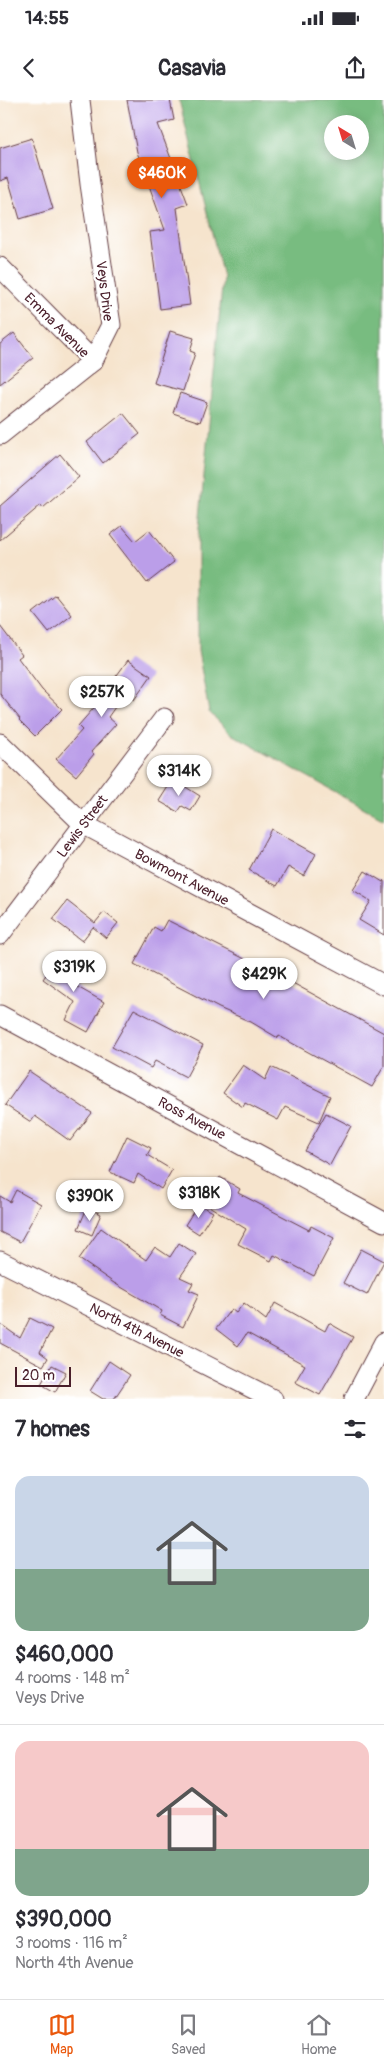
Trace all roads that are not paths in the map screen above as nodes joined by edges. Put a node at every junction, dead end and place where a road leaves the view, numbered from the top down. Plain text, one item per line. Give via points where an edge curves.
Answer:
1 (80, 100) edge
2 (0, 267) edge
3 (93, 362) junction
4 (0, 435) edge
5 (164, 718) dead end
6 (0, 743) edge
7 (83, 824) junction
8 (0, 935) edge
9 (384, 984) edge
10 (0, 1015) edge
11 (384, 1222) edge
12 (0, 1260) edge
13 (384, 1342) edge
14 (273, 1399) edge
15 (354, 1399) edge

1 - 3 street, Veys Drive via 111,325
2 - 3 street, Emma Avenue
3 - 4 street, Veys Drive
5 - 7 street, Lewis Street
6 - 7 street, Bowmont Avenue
7 - 8 street, Lewis Street
7 - 9 street, Bowmont Avenue
10 - 11 street, Ross Avenue
12 - 14 street, North 4th Avenue
13 - 15 street

